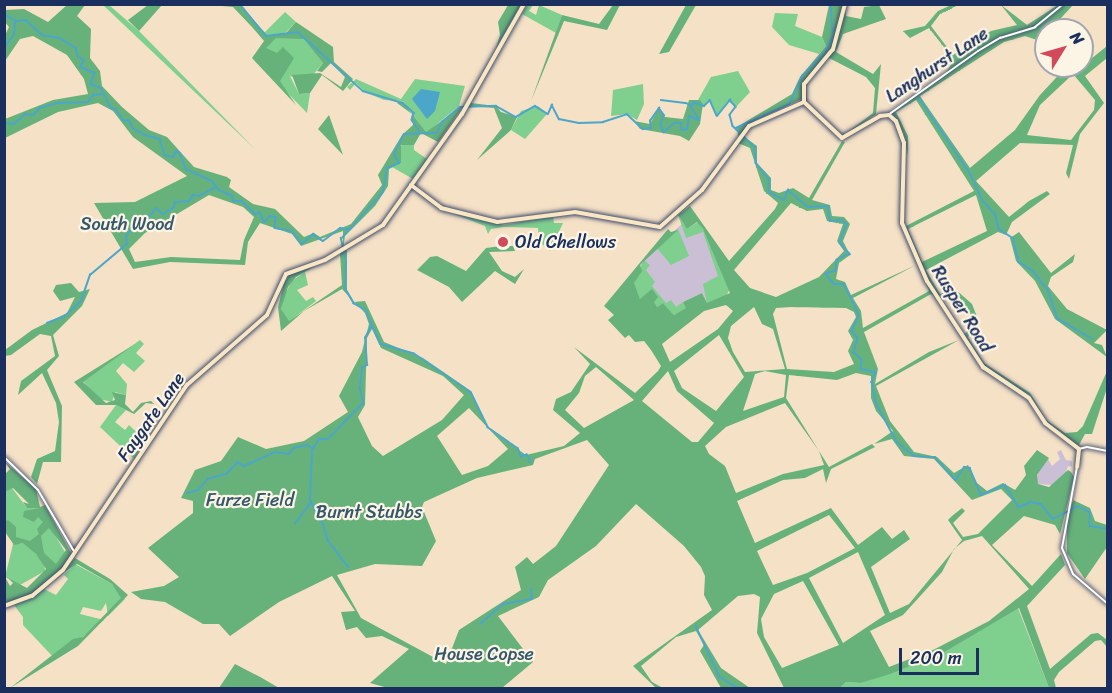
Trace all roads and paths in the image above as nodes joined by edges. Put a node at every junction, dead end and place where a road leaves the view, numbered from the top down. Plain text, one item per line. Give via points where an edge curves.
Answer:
1 (524, 4) edge
2 (845, 4) edge
3 (1064, 4) edge
4 (804, 102) junction
5 (888, 115) junction
6 (411, 185) junction
7 (1079, 449) junction
8 (1107, 451) edge
9 (4, 458) edge
10 (1077, 467) joint
11 (75, 554) junction
12 (1107, 604) edge
13 (4, 606) edge

1 - 6 street, Faygate Lane via 466,106
2 - 4 street via 834,47 804,84
3 - 5 street, Langhurst Lane via 1035,27 983,47
4 - 5 street via 842,138 874,118
4 - 6 street via 755,122 741,135 702,190 660,227 575,212 497,222 441,208
5 - 7 street, Rusper Road via 897,123 904,140 904,231 944,311 983,367 1029,398 1044,422
6 - 11 street, Faygate Lane via 381,227 342,250 286,274 267,315 188,383
7 - 8 street
7 - 10 street
9 - 11 street via 38,490
10 - 12 street via 1062,544 1067,563 1082,583
11 - 13 street, Faygate Lane via 41,589

